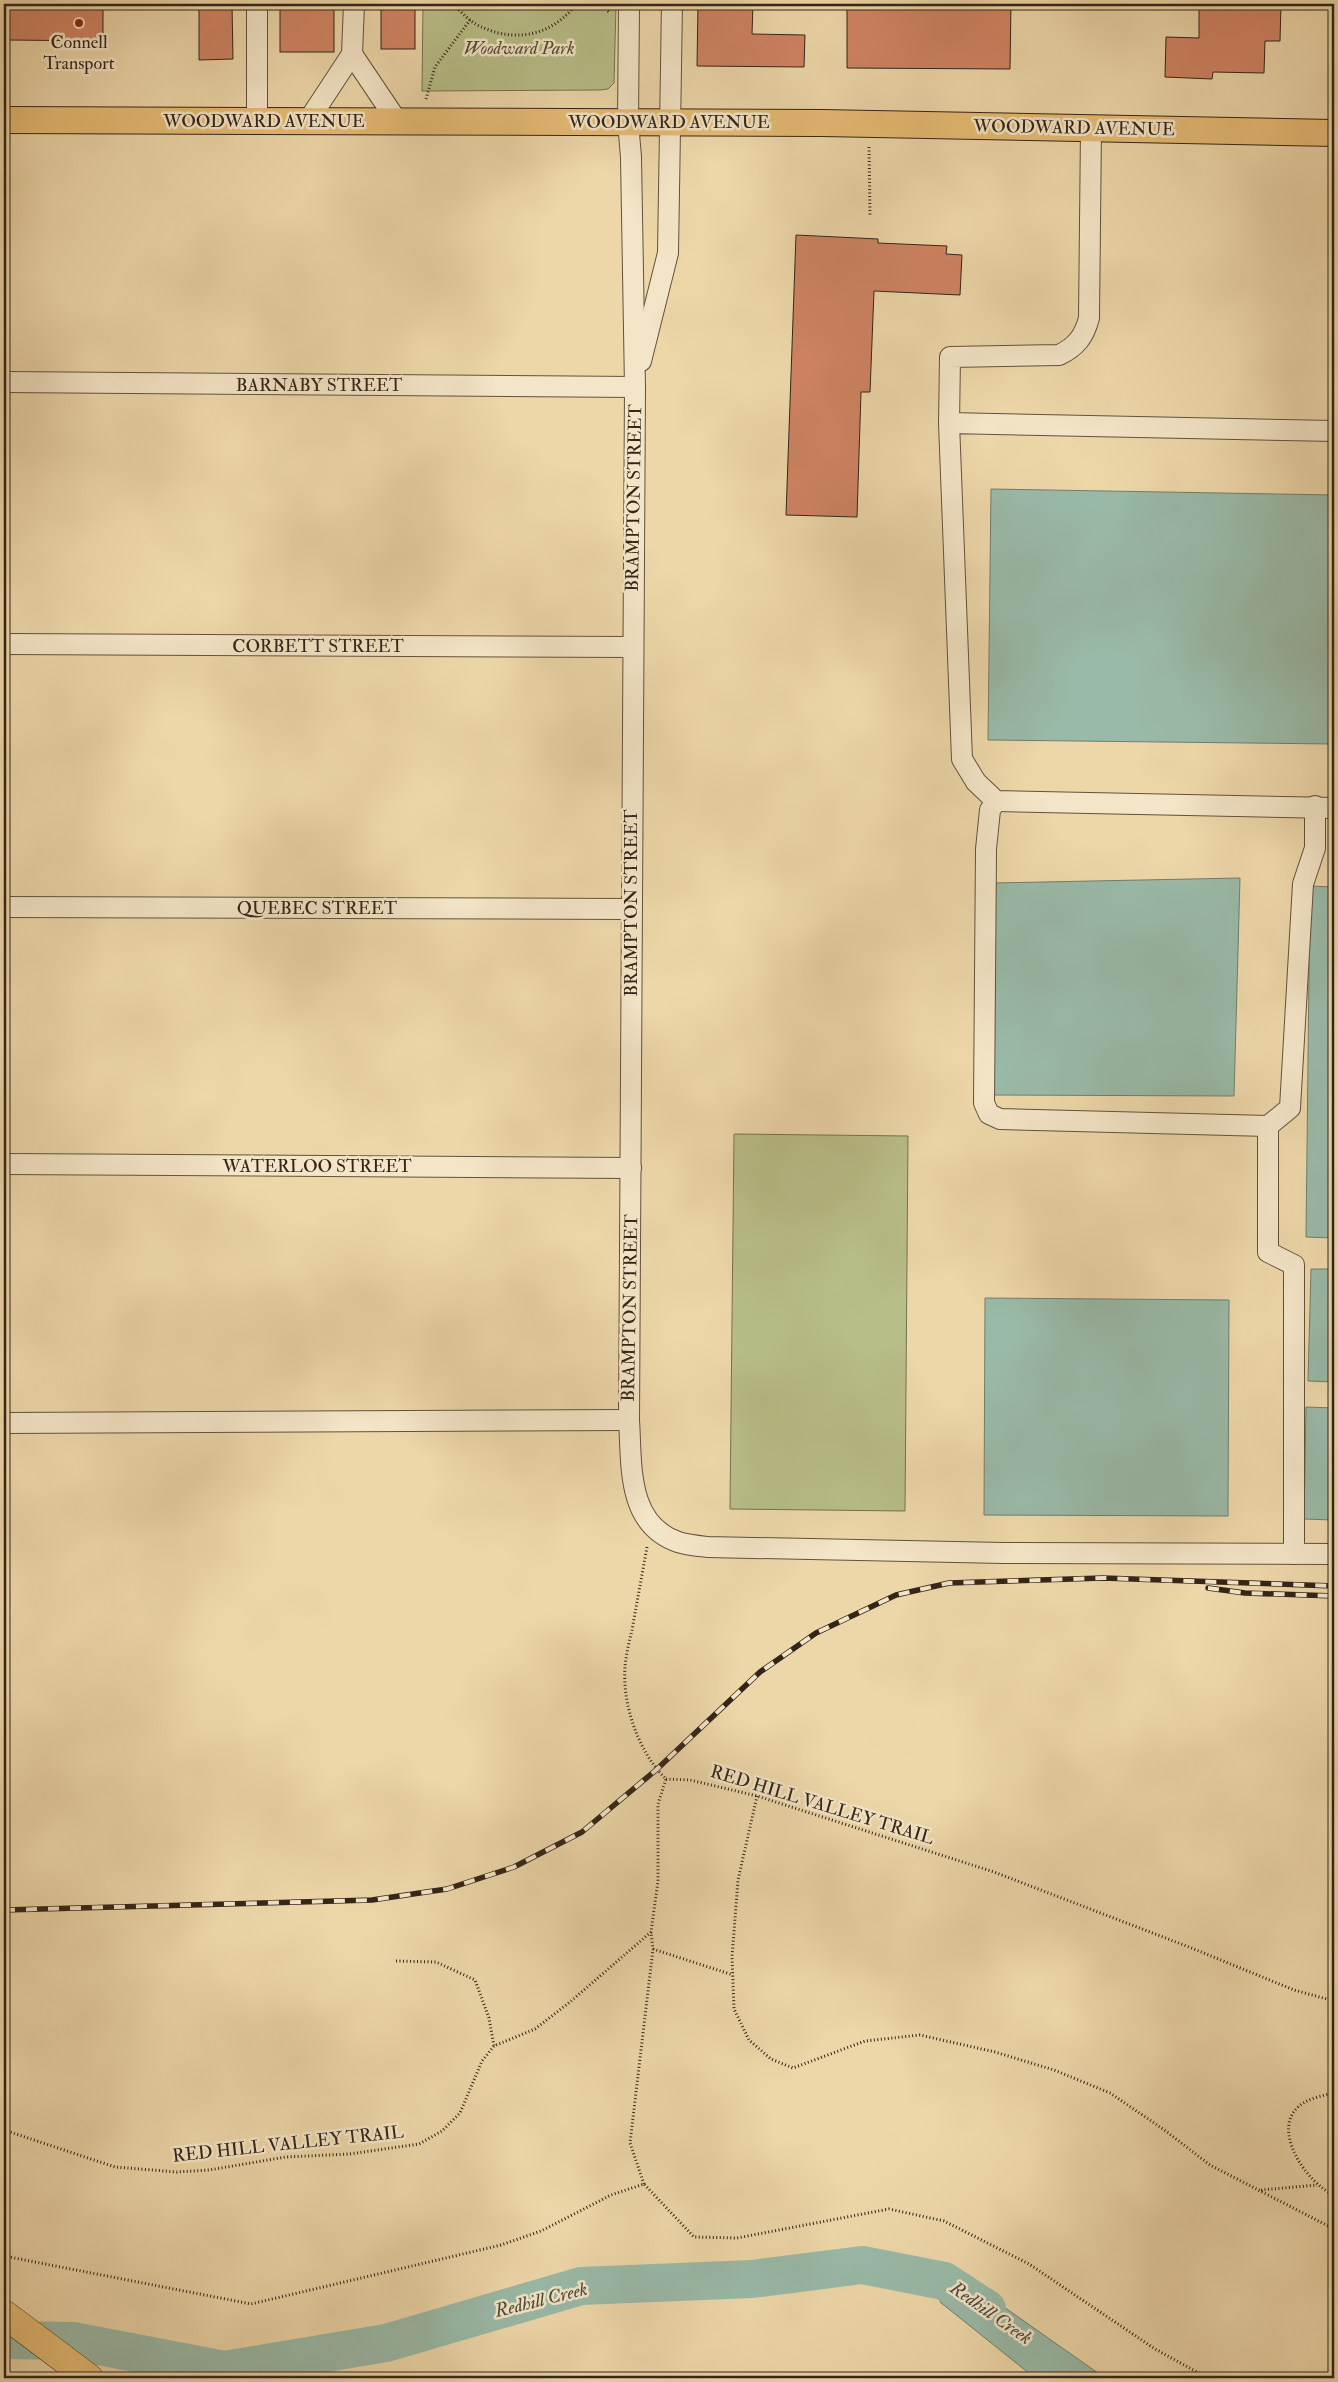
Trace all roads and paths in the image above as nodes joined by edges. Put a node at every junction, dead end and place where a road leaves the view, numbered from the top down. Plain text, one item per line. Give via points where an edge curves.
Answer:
1 (258, 4) edge
2 (354, 4) edge
3 (455, 4) edge
4 (576, 4) edge
5 (629, 4) edge
6 (672, 4) edge
7 (470, 20) junction
8 (352, 54) junction
9 (4, 120) edge
10 (257, 121) junction
11 (308, 121) junction
12 (409, 121) junction
13 (628, 122) junction
14 (670, 122) junction
15 (869, 124) junction
16 (1091, 128) junction
17 (1334, 133) edge
18 (870, 216) dead end
19 (4, 382) edge
20 (635, 387) junction
21 (948, 423) junction
22 (1334, 431) edge
23 (4, 644) edge
24 (632, 647) junction
25 (996, 801) junction
26 (1325, 807) edge
27 (4, 907) edge
28 (630, 909) junction
29 (1268, 1126) junction
30 (4, 1164) edge
31 (631, 1168) junction
32 (628, 1420) junction
33 (4, 1422) edge
34 (651, 1525) junction
35 (1294, 1554) junction
36 (1334, 1554) edge
37 (666, 1779) junction
38 (757, 1796) junction
39 (651, 1932) junction
40 (653, 1949) junction
41 (396, 1961) dead end
42 (733, 1975) junction
43 (1334, 2001) edge
44 (494, 2046) junction
45 (1334, 2094) edge
46 (4, 2130) edge
47 (644, 2184) junction
48 (1317, 2185) junction
49 (1258, 2191) junction
50 (1334, 2195) edge
51 (1334, 2229) edge
52 (4, 2256) edge
53 (4, 2314) edge
54 (89, 2378) edge
55 (1208, 2378) edge

1 - 10 street
2 - 8 street
3 - 7 path
4 - 7 path via 567,16 546,30 522,36 498,34
5 - 13 street, BRAMPTON STREET
6 - 14 street, BRAMPTON STREET
7 - 12 path via 435,67
8 - 11 street
8 - 12 street
9 - 10 main road, WOODWARD AVENUE
10 - 11 main road, WOODWARD AVENUE
11 - 12 main road, WOODWARD AVENUE
12 - 13 main road, WOODWARD AVENUE
13 - 14 main road, WOODWARD AVENUE
13 - 20 street, BRAMPTON STREET
14 - 15 main road, WOODWARD AVENUE
14 - 20 street, BRAMPTON STREET via 668,254
15 - 16 main road, WOODWARD AVENUE
15 - 18 path
16 - 17 main road, WOODWARD AVENUE
16 - 21 street via 1089,318 1086,330 1070,350 1058,355 950,357
19 - 20 street, BARNABY STREET
20 - 24 street, BRAMPTON STREET
21 - 22 street
21 - 25 street via 962,759 976,782
23 - 24 street, CORBETT STREET
24 - 28 street, BRAMPTON STREET
25 - 26 street
25 - 29 street via 990,810 986,849 984,1103 988,1114 1000,1119
26 - 29 street via 1316,848 1303,884 1290,1108
27 - 28 street, QUEBEC STREET
28 - 31 street, BRAMPTON STREET
29 - 35 street via 1268,1252 1294,1265
30 - 31 street, WATERLOO STREET
31 - 32 street, BRAMPTON STREET
32 - 33 street
32 - 34 street, BRAMPTON STREET via 633,1488 641,1511
34 - 35 street via 679,1542 708,1547
34 - 37 path via 624,1668 627,1700 644,1752
35 - 36 street
37 - 38 path, RED HILL VALLEY TRAIL via 690,1780
37 - 39 path via 658,1804 658,1881
38 - 42 path via 738,1880
38 - 43 path, RED HILL VALLEY TRAIL via 994,1872 1294,1990
39 - 40 path
39 - 44 path via 535,2028
40 - 42 path
40 - 47 path via 630,2144
41 - 44 path via 436,1962 475,1980 489,2018
42 - 49 path via 734,2008 750,2040 771,2060 793,2068 865,2041 920,2035 994,2052 1054,2070 1110,2093 1210,2165
44 - 46 path, RED HILL VALLEY TRAIL via 482,2061 460,2113 442,2130 419,2144 385,2150 286,2157 177,2172 115,2167
45 - 48 path via 1306,2100 1290,2118 1289,2131 1296,2156
47 - 52 path via 611,2195 541,2231 501,2245 251,2304
47 - 55 path via 694,2237 737,2238 889,2209 944,2221 1030,2264 1155,2349
48 - 49 path
48 - 50 path
49 - 51 path
53 - 54 highway

